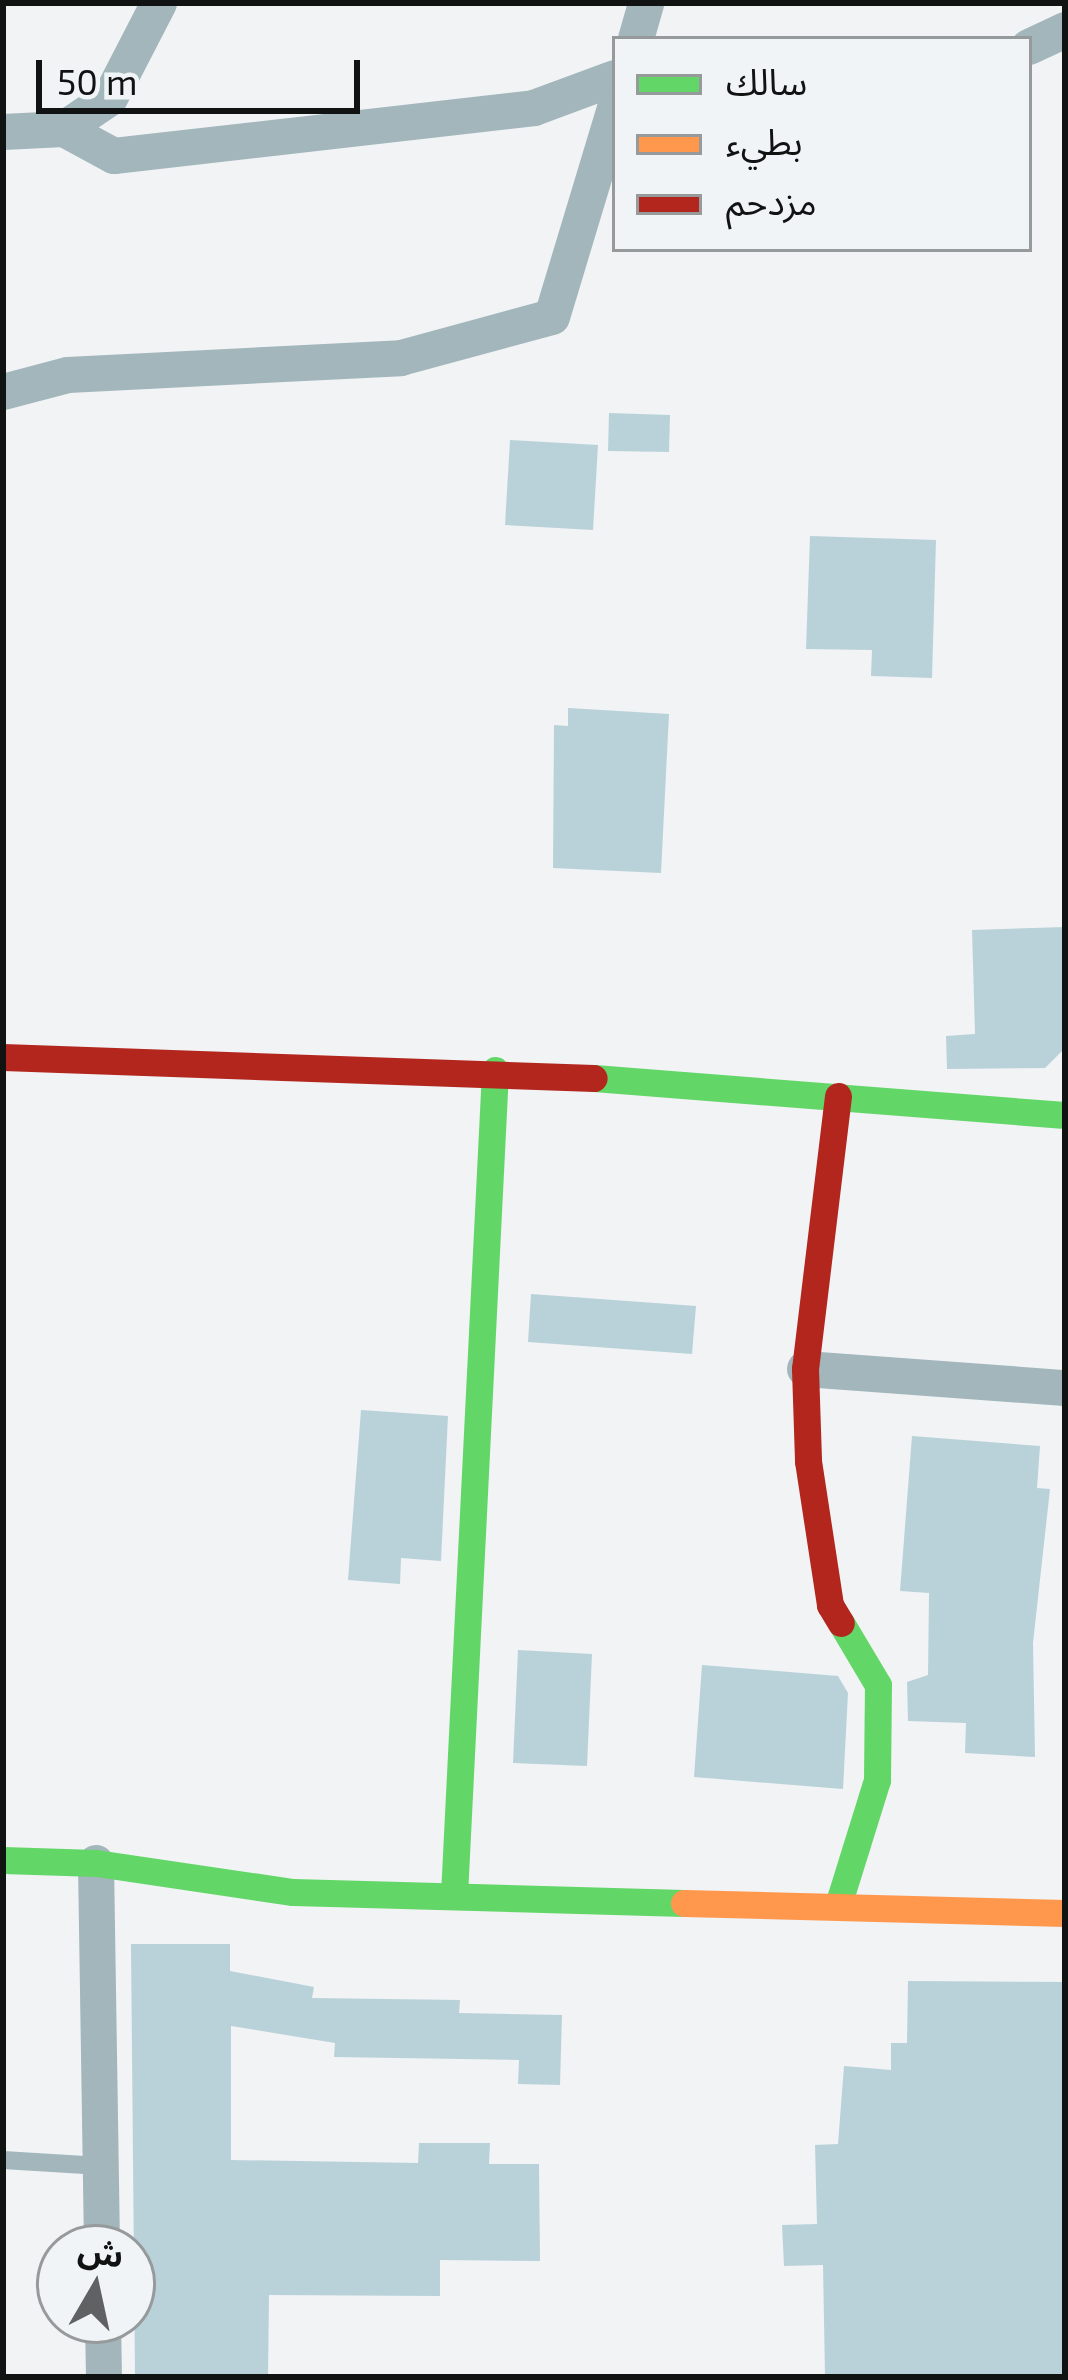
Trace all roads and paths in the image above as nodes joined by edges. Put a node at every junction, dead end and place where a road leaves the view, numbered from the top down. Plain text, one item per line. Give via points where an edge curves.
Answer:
1 (159, 3) edge
2 (646, 3) edge
3 (1065, 30) edge
4 (637, 36) edge
5 (1032, 46) edge
6 (612, 79) edge
7 (612, 118) edge
8 (64, 129) junction
9 (3, 132) edge
10 (3, 392) edge
11 (3, 1057) edge
12 (495, 1070) junction
13 (838, 1096) junction
14 (1065, 1115) edge
15 (805, 1369) junction
16 (1065, 1388) edge
17 (3, 1860) edge
18 (96, 1863) junction
19 (454, 1895) junction
20 (839, 1902) junction
21 (1065, 1913) edge
22 (3, 2161) edge
23 (101, 2166) junction
24 (102, 2224) edge
25 (103, 2344) edge
26 (104, 2377) edge

1 - 8 street via 110,98
2 - 4 street
3 - 5 street
6 - 8 street via 534,108 114,156
7 - 10 street via 552,317 401,358 68,375
8 - 9 street
11 - 12 street
12 - 13 street
12 - 19 street
13 - 14 street
13 - 15 street
15 - 16 street
15 - 20 street via 822,1574 830,1605 878,1685 877,1780
17 - 18 street
18 - 19 street via 293,1892
18 - 23 street
19 - 20 street
20 - 21 street
22 - 23 lane
23 - 24 street
25 - 26 street

